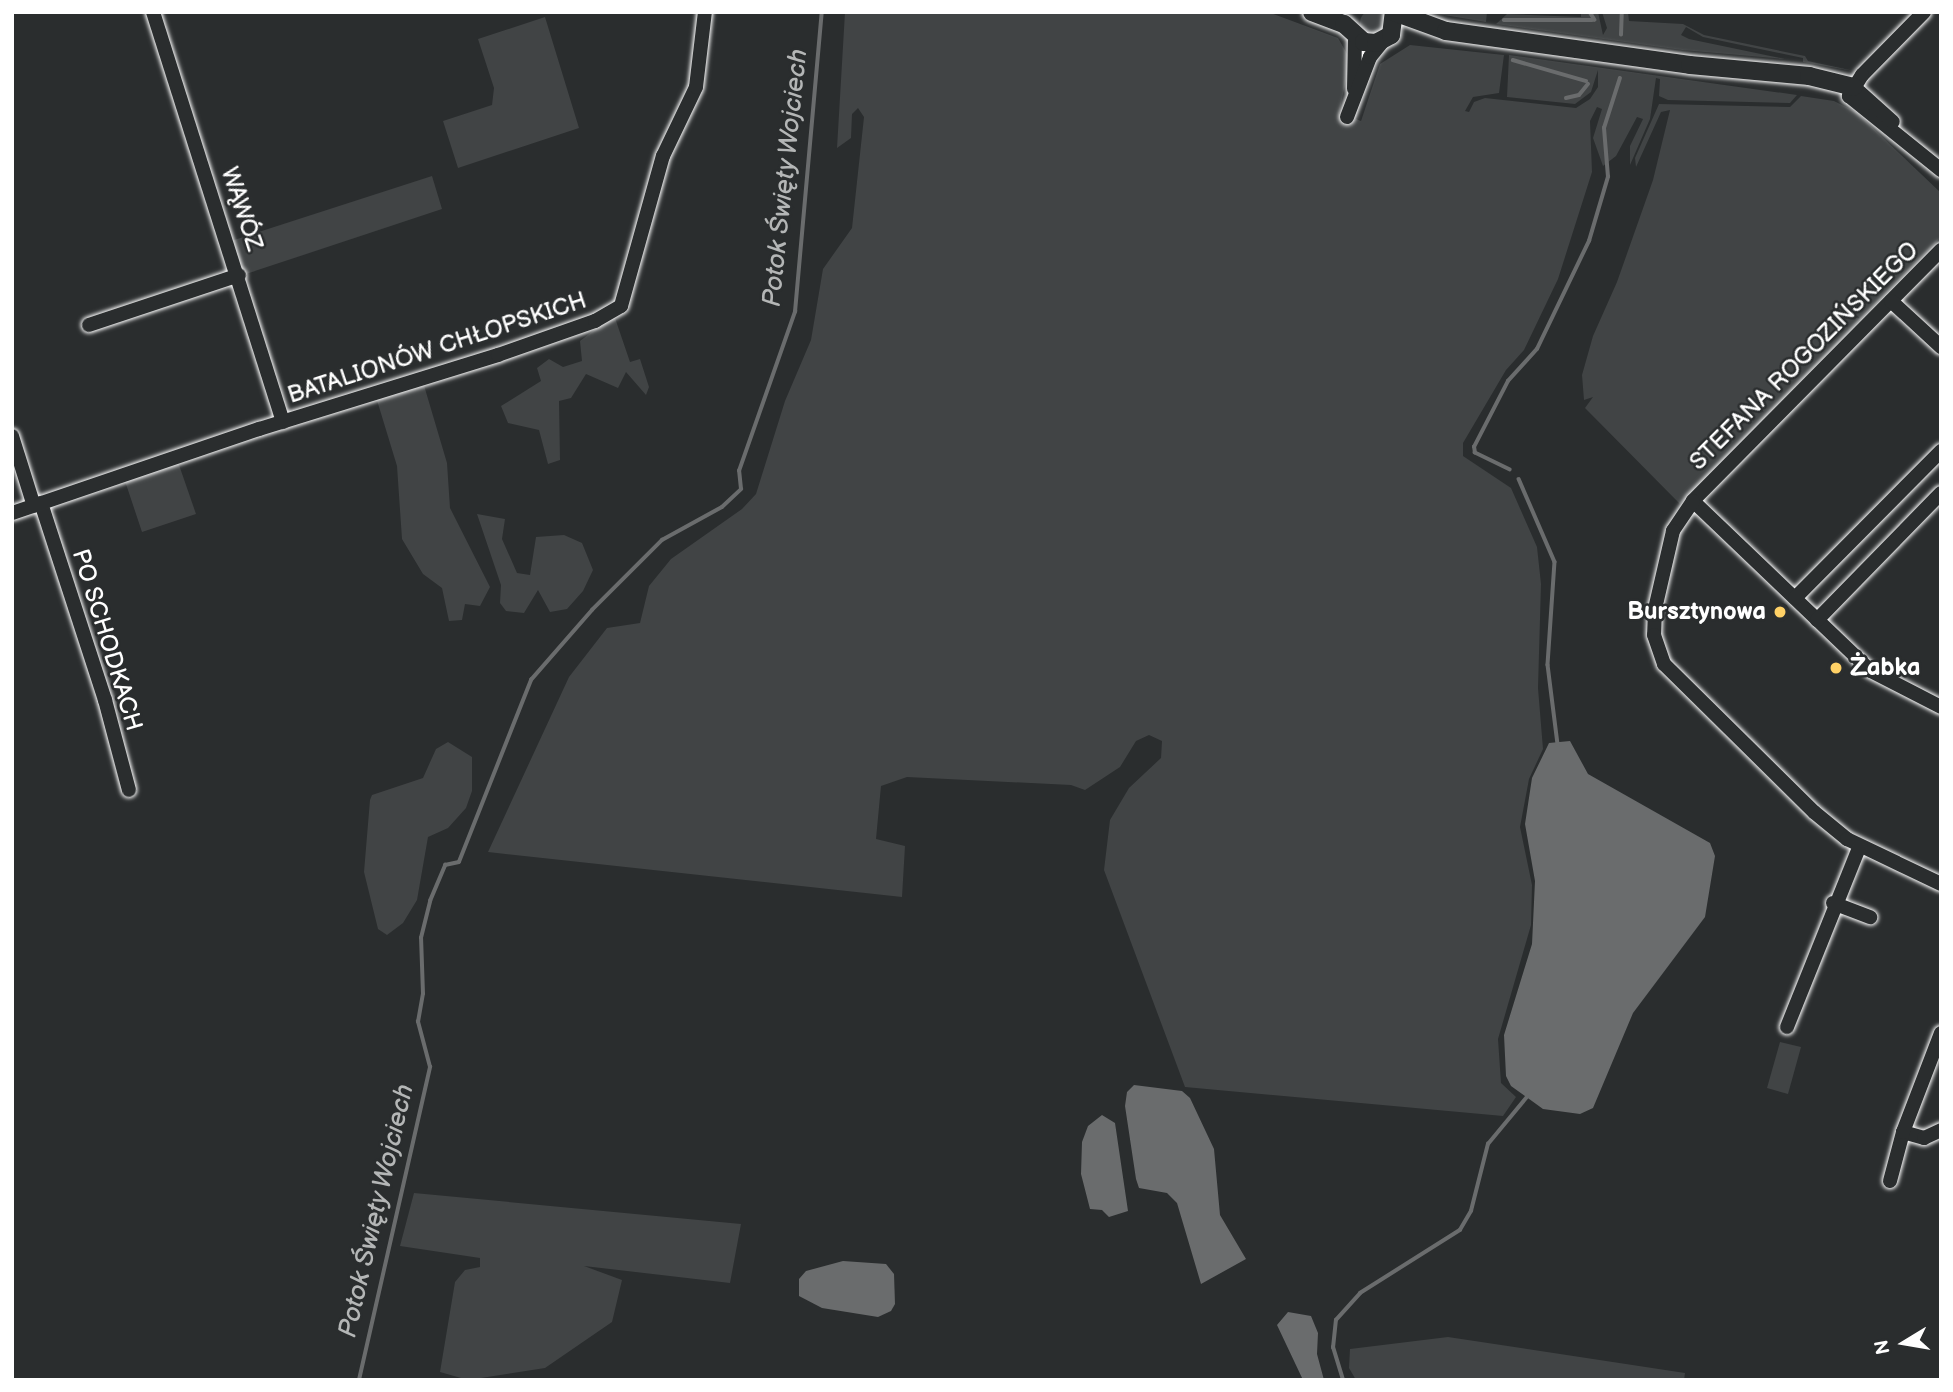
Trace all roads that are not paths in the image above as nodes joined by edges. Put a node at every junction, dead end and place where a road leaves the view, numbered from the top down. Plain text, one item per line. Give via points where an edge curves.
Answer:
1 (153, 12) edge
2 (705, 12) edge
3 (1312, 12) edge
4 (1394, 12) edge
5 (1924, 12) edge
6 (1353, 25) edge
7 (1446, 31) junction
8 (1386, 38) junction
9 (1354, 92) junction
10 (1851, 92) junction
11 (1347, 117) dead end
12 (1941, 170) edge
13 (1941, 250) edge
14 (239, 275) junction
15 (1891, 301) junction
16 (89, 325) dead end
17 (1941, 346) edge
18 (283, 422) junction
19 (12, 436) edge
20 (1941, 451) edge
21 (1941, 493) edge
22 (1693, 501) junction
23 (38, 505) junction
24 (12, 513) edge
25 (1795, 598) junction
26 (1816, 620) junction
27 (1941, 707) edge
28 (128, 790) dead end
29 (1859, 848) junction
30 (1941, 884) edge
31 (1833, 903) junction
32 (1870, 917) dead end
33 (1787, 1027) dead end
34 (1941, 1033) edge
35 (1941, 1130) edge
36 (1903, 1132) junction
37 (1890, 1181) dead end

1 - 14 street, WĄWÓZ
2 - 18 street, BATALIONÓW CHŁOPSKICH via 696,87 663,156 621,306 595,321 498,355
3 - 6 main road
4 - 7 main road
4 - 8 main road
5 - 10 street
6 - 8 main road via 1367,43
6 - 9 street
7 - 8 main road
7 - 10 main road
8 - 9 street
9 - 11 street
10 - 12 street
13 - 15 street, STEFANA ROGOZIŃSKIEGO
14 - 16 street
14 - 18 street, WĄWÓZ
15 - 17 street
15 - 22 street, STEFANA ROGOZIŃSKIEGO
18 - 23 street, BATALIONÓW CHŁOPSKICH
19 - 23 street, PO SCHODKACH
20 - 25 street
21 - 26 street
22 - 25 street, STEFANA ROGOZIŃSKIEGO
22 - 29 street via 1676,523 1656,601 1654,635 1659,654 1687,690 1814,812
23 - 24 street, BATALIONÓW CHŁOPSKICH
23 - 28 street, PO SCHODKACH via 105,700
25 - 26 street, STEFANA ROGOZIŃSKIEGO
26 - 27 street, STEFANA ROGOZIŃSKIEGO via 1880,678
29 - 30 street
29 - 31 street
31 - 32 street
31 - 33 street
34 - 36 street
35 - 36 street via 1924,1138
36 - 37 street

